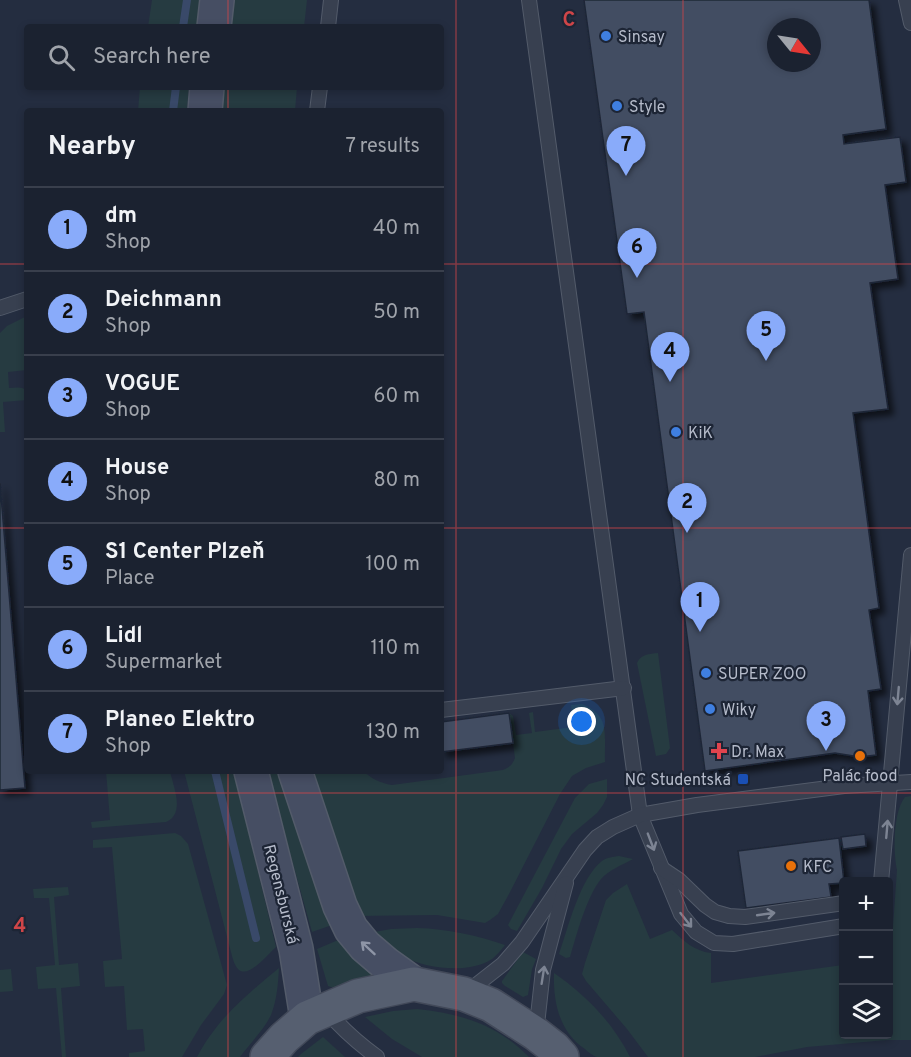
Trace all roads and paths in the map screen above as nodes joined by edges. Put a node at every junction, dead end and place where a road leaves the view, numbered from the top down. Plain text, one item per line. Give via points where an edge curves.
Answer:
1 (217, 0) edge
2 (331, 0) edge
3 (529, 0) edge
4 (906, 0) edge
5 (911, 23) edge
6 (214, 24) edge
7 (328, 24) edge
8 (207, 90) edge
9 (320, 90) edge
10 (205, 108) edge
11 (317, 108) edge
12 (24, 300) edge
13 (0, 308) edge
14 (911, 555) edge
15 (624, 688) junction
16 (444, 710) edge
17 (252, 774) edge
18 (296, 774) edge
19 (911, 782) edge
20 (891, 783) junction
21 (640, 815) junction
22 (661, 868) junction
23 (569, 872) junction
24 (881, 877) edge
25 (839, 904) edge
26 (839, 927) edge
27 (414, 984) junction
28 (464, 994) junction
29 (316, 1014) junction
30 (536, 1034) junction
31 (267, 1057) edge
32 (377, 1057) edge
33 (562, 1057) edge

1 - 6 main road
2 - 7 lane
3 - 15 lane
4 - 5 lane
8 - 10 main road
9 - 11 lane
12 - 13 lane
14 -> 20 lane
15 - 16 lane
15 - 21 lane
17 - 29 main road, Regensburská
27 -> 18 main road via 351,929
19 - 20 lane
20 - 21 lane
24 -> 20 lane
21 -> 22 lane
21 - 23 lane via 597,837
22 -> 25 lane via 705,905 729,916
22 -> 26 lane via 681,914 696,932 714,943 733,944
23 - 28 lane via 522,942 503,964
30 -> 23 lane via 543,970
27 - 28 main road
27 - 29 main road via 358,996
28 - 30 main road via 491,1005
29 - 31 main road via 284,1038
29 - 32 lane via 340,1027
30 - 33 main road

